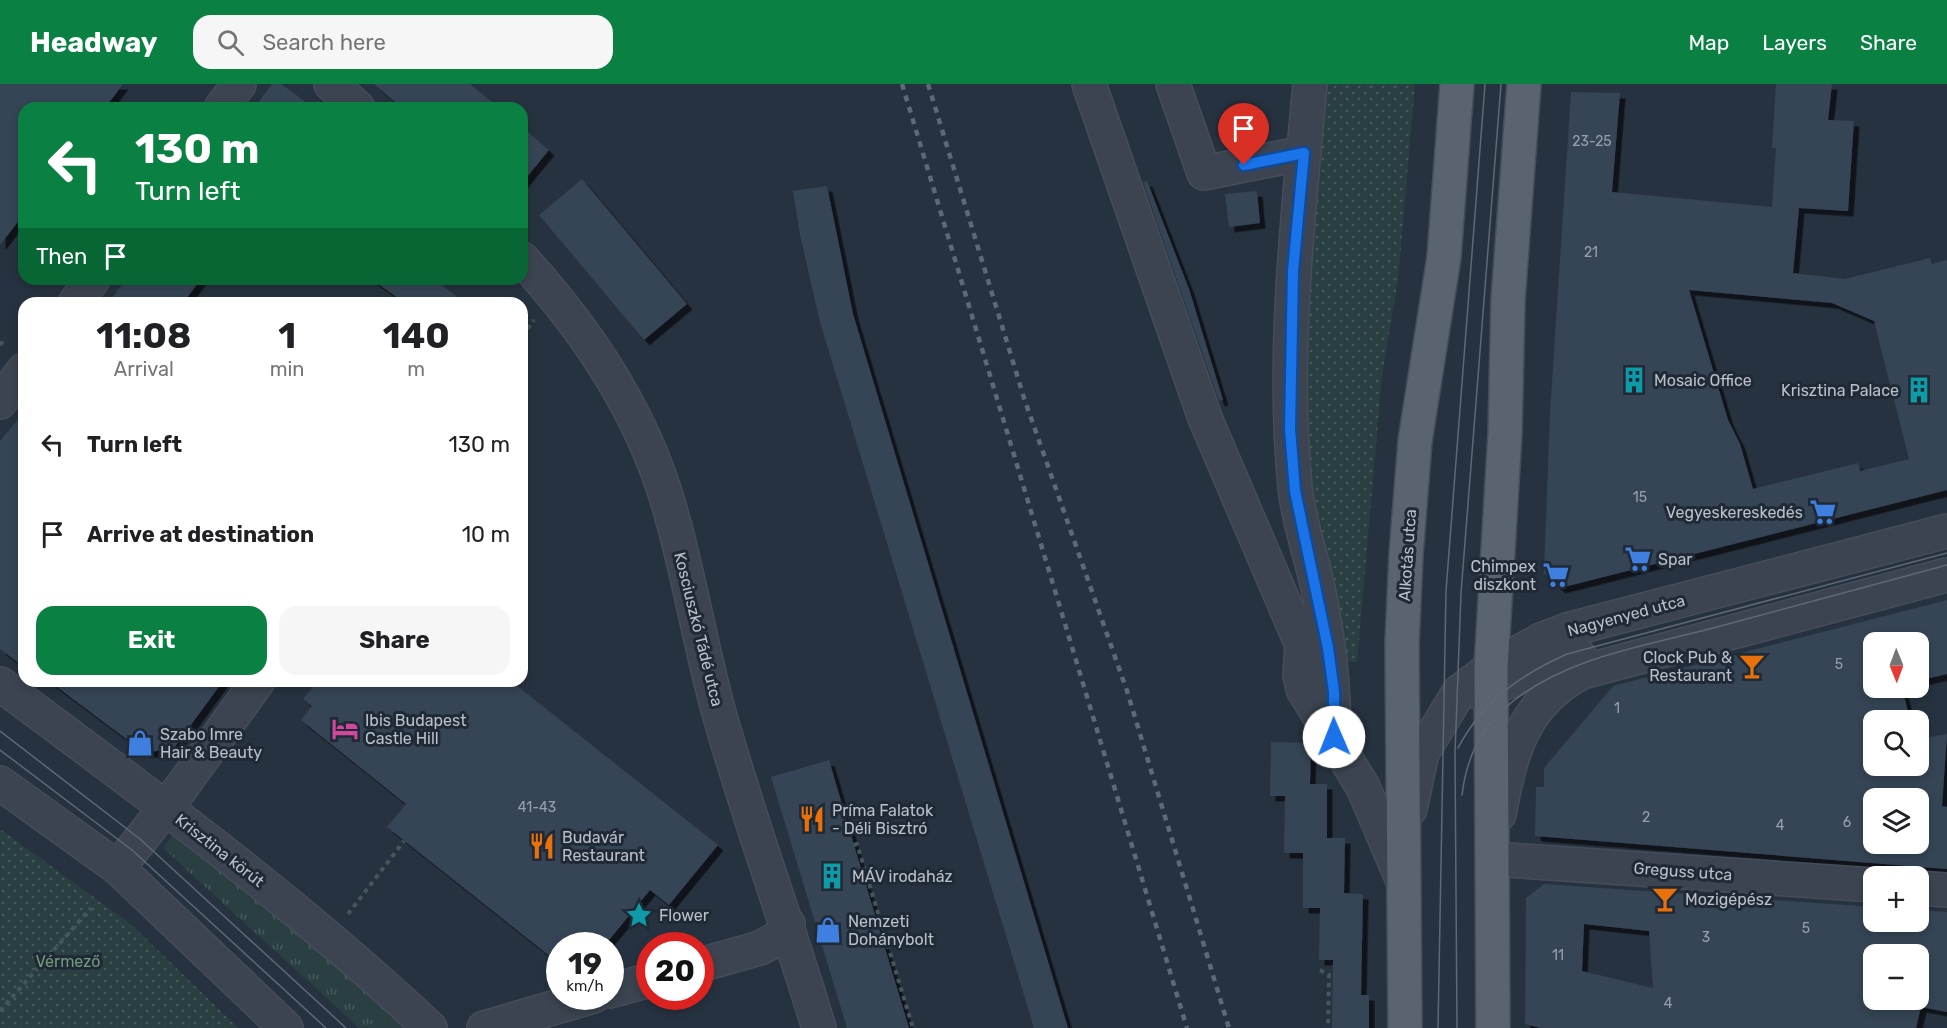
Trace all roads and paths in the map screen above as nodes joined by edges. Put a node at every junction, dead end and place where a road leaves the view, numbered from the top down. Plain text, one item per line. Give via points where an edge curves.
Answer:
1 (239, 84) edge
2 (331, 84) edge
3 (1089, 84) edge
4 (1173, 84) edge
5 (1310, 84) edge
6 (1457, 84) edge
7 (1524, 84) edge
8 (226, 102) edge
9 (351, 102) edge
10 (1304, 153) junction
11 (528, 266) edge
12 (4, 340) dead end
13 (0, 345) edge
14 (18, 378) edge
15 (0, 402) edge
16 (1947, 531) edge
17 (1947, 560) edge
18 (1947, 574) edge
19 (1491, 678) junction
20 (0, 684) edge
21 (254, 687) edge
22 (1334, 737) junction
23 (0, 783) edge
24 (165, 807) junction
25 (1406, 826) junction
26 (404, 841) dead end
27 (854, 845) dead end
28 (1493, 853) junction
29 (118, 868) junction
30 (1863, 884) edge
31 (1929, 889) edge
32 (1947, 890) edge
33 (1406, 892) junction
34 (91, 908) dead end
35 (345, 920) dead end
36 (788, 924) junction
37 (714, 961) edge
38 (1320, 969) dead end
39 (562, 1010) edge
40 (0, 1011) edge
41 (541, 1019) edge
42 (286, 1028) edge
43 (430, 1028) edge
44 (484, 1028) edge
45 (819, 1028) edge
46 (914, 1028) edge
47 (1328, 1028) edge
48 (1406, 1028) edge
49 (1493, 1028) edge

1 - 8 street
2 - 9 street
3 - 22 street via 1205,418 1302,645 1303,689
4 - 10 street via 1204,173
5 - 10 street
6 - 25 main road, Alkotás utca via 1444,257 1415,441 1406,555 1402,643
7 - 19 main road via 1508,300
10 - 22 street via 1293,271 1290,429 1295,491 1328,648 1334,692
11 - 36 street, Kosciuszkó Tádé utca via 584,335 641,429 669,506 718,708
12 - 13 path
14 - 15 street
16 - 19 street, Nagyenyed utca via 1567,630 1541,640
17 - 19 street
18 - 28 street via 1629,658 1582,672 1560,684 1534,711 1510,760
19 - 25 street, Nagyenyed utca via 1459,692 1444,713 1422,753
19 - 28 main road
20 - 24 street, Krisztina körút
21 - 24 street
22 - 33 street via 1375,812
23 - 29 street
24 - 29 street
24 - 43 street, Krisztina körút via 335,942
25 - 33 main road, Alkotás utca
26 - 35 path
27 - 46 path via 857,844
28 - 30 street, Greguss utca
28 - 49 main road
29 - 42 street
31 - 32 street
33 - 48 main road, Alkotás utca
34 - 40 path
36 - 37 street via 777,939 760,948
36 - 45 street, Kosciuszkó Tádé utca
38 - 47 path via 1329,975
39 - 41 street
41 - 44 street

